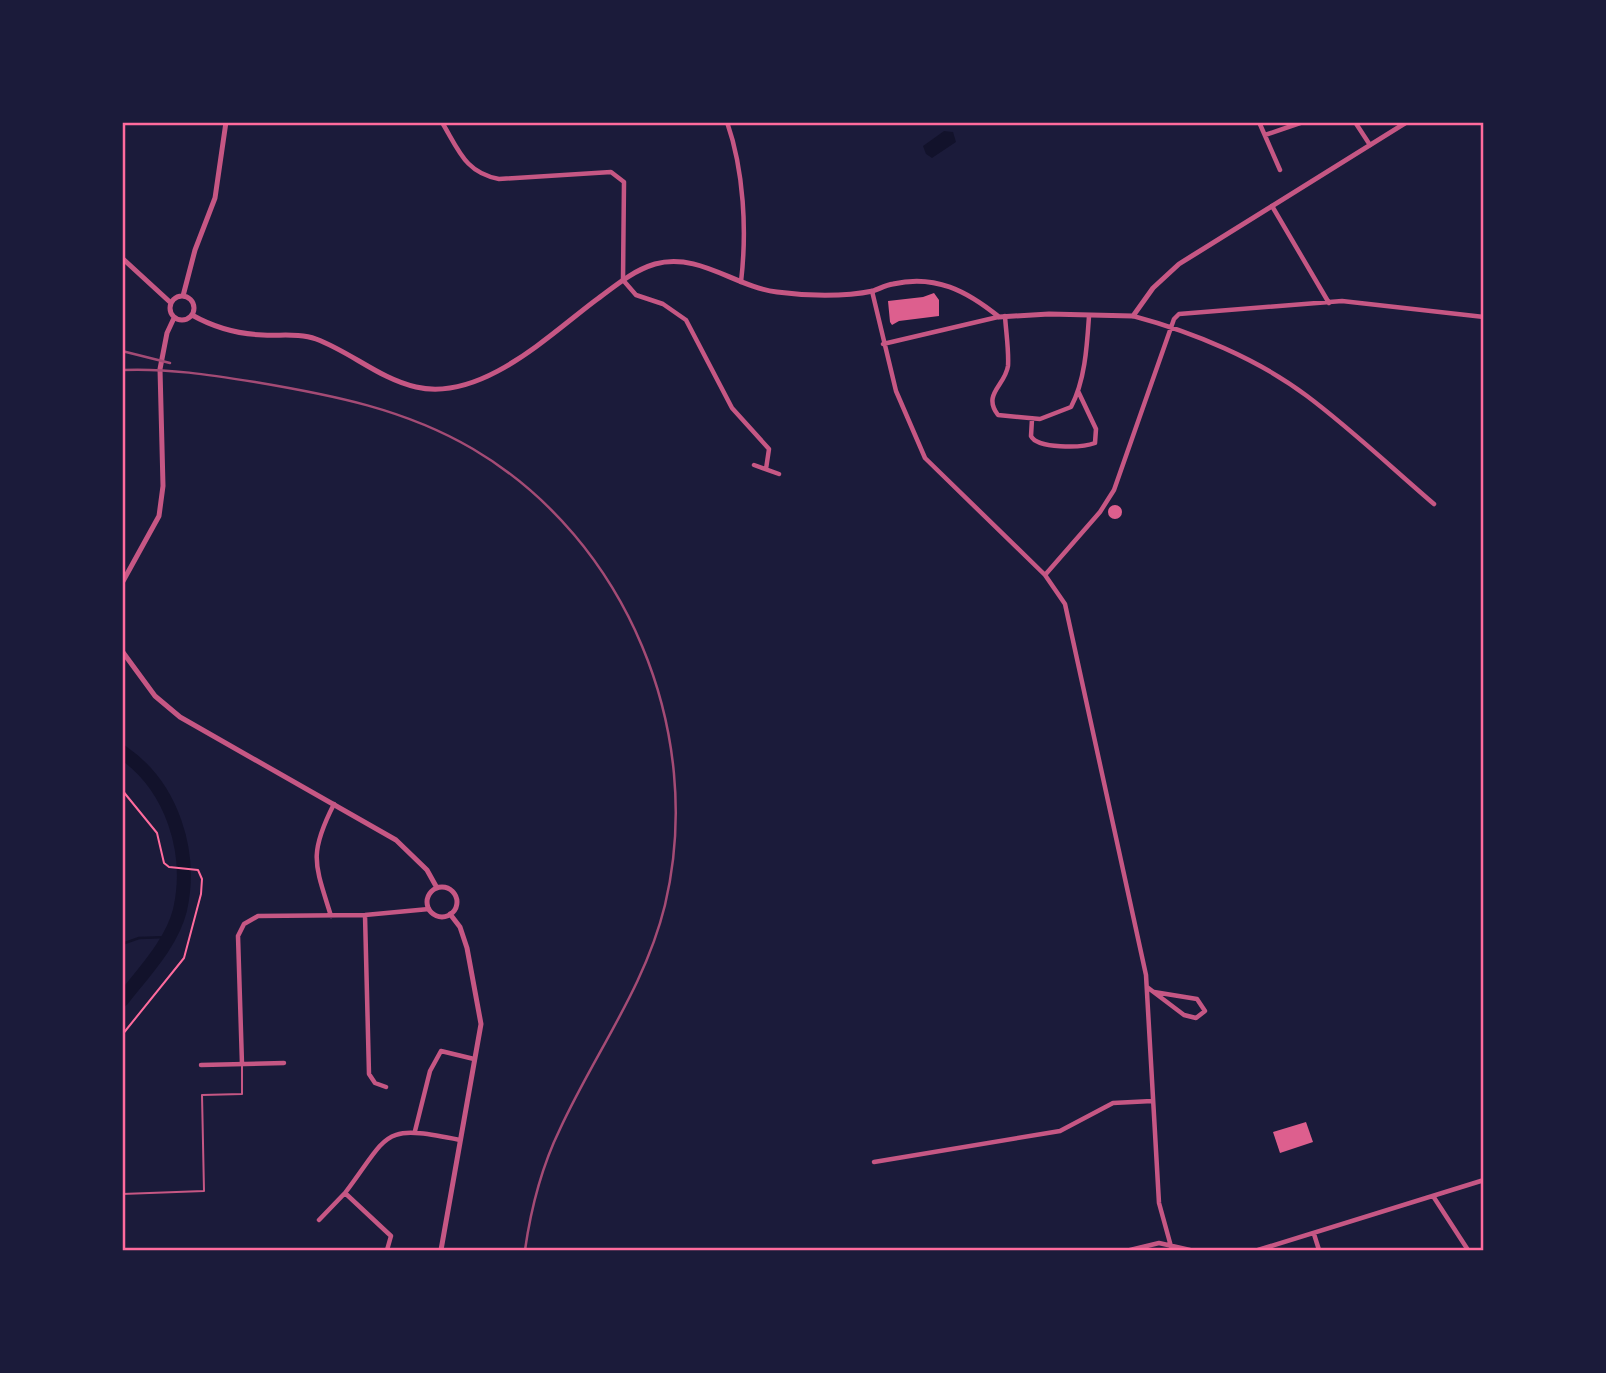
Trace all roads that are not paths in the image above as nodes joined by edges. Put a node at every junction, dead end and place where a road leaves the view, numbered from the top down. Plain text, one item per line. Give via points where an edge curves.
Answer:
1 (226, 122) edge
2 (727, 122) edge
3 (1259, 122) edge
4 (1303, 122) edge
5 (1355, 122) edge
6 (443, 124) dead end
7 (1404, 124) edge
8 (1265, 135) junction
9 (1370, 145) junction
10 (1280, 170) dead end
11 (1272, 206) junction
12 (122, 258) edge
13 (623, 280) junction
14 (741, 282) junction
15 (872, 291) junction
16 (183, 296) junction
17 (170, 303) junction
18 (1329, 303) junction
19 (192, 315) junction
20 (1002, 316) junction
21 (1089, 316) junction
22 (1133, 316) junction
23 (1483, 317) edge
24 (174, 318) junction
25 (1171, 327) junction
26 (883, 344) junction
27 (1078, 391) junction
28 (1032, 419) junction
29 (754, 465) dead end
30 (766, 469) junction
31 (779, 474) dead end
32 (1434, 504) dead end
33 (1045, 575) junction
34 (122, 583) edge
35 (122, 651) edge
36 (335, 803) junction
37 (437, 888) junction
38 (429, 909) junction
39 (450, 914) junction
40 (365, 915) junction
41 (331, 916) junction
42 (1147, 987) junction
43 (1154, 992) junction
44 (474, 1059) junction
45 (284, 1063) dead end
46 (242, 1064) junction
47 (201, 1065) dead end
48 (386, 1087) dead end
49 (1152, 1101) junction
50 (415, 1131) junction
51 (460, 1140) junction
52 (874, 1162) dead end
53 (1483, 1180) edge
54 (122, 1194) edge
55 (345, 1194) junction
56 (1433, 1196) junction
57 (319, 1220) dead end
58 (1314, 1234) junction
59 (1171, 1249) edge
60 (387, 1251) edge
61 (440, 1251) edge
62 (1130, 1251) edge
63 (1191, 1251) edge
64 (1258, 1251) edge
65 (1319, 1251) edge
66 (1468, 1251) edge

1 - 16 street via 215,198
2 - 14 street via 738,164 744,253
3 - 8 street
4 - 8 street
5 - 9 street
6 - 13 street via 468,165 482,176 499,179 611,172 624,183
7 - 9 street
8 - 10 street
9 - 11 street
11 - 18 street
11 - 22 street via 1179,264 1153,288
12 - 17 street
13 - 14 street via 644,268 672,262 704,266
13 - 19 street via 501,369 452,389 403,384 316,339 241,333
13 - 30 street via 636,295 663,304 686,320 732,408 769,449
14 - 15 street via 789,293
15 - 20 street via 893,284 939,283 974,296
15 - 26 street
16 - 17 street
16 - 19 street via 193,303
17 - 24 street
18 - 23 street
18 - 25 street via 1179,314
19 - 24 street via 184,320
20 - 21 street
20 - 26 street
20 - 28 street via 1008,369 991,403 998,415
21 - 22 street
21 - 27 street
22 - 25 street
24 - 34 street via 160,369 163,486 159,516
25 - 32 street via 1293,386
25 - 33 street via 1114,490
26 - 33 street via 896,391 925,458
27 - 28 street via 1070,407 1051,417
27 - 28 street via 1096,429 1095,443 1077,447 1038,443 1031,436
29 - 30 street
30 - 31 street
33 - 42 street via 1065,604
35 - 36 street via 155,696 180,717
36 - 37 street via 396,840 420,862
36 - 41 street via 316,844
37 - 38 street via 427,897
37 - 39 street via 449,889 454,895 456,906
38 - 39 street via 438,916
38 - 40 street
39 - 44 street via 460,927 475,980 481,1024
40 - 41 street
40 - 48 street via 369,1074
41 - 46 street via 258,916 240,930
42 - 43 street
42 - 49 street
43 - 43 street via 1184,1015 1196,1017 1205,1011 1198,999
44 - 50 street via 441,1051 430,1071
44 - 51 street
45 - 46 street
46 - 47 street
46 - 54 lane via 242,1094 202,1096 204,1191
49 - 52 street via 1112,1103 1060,1131
49 - 59 street via 1159,1203
50 - 51 street
50 - 55 street via 388,1137
51 - 61 street
53 - 56 street
55 - 57 street
55 - 60 street via 391,1236
56 - 58 street
56 - 66 street
58 - 64 street
58 - 65 street
59 - 62 street via 1147,1244
59 - 63 street

